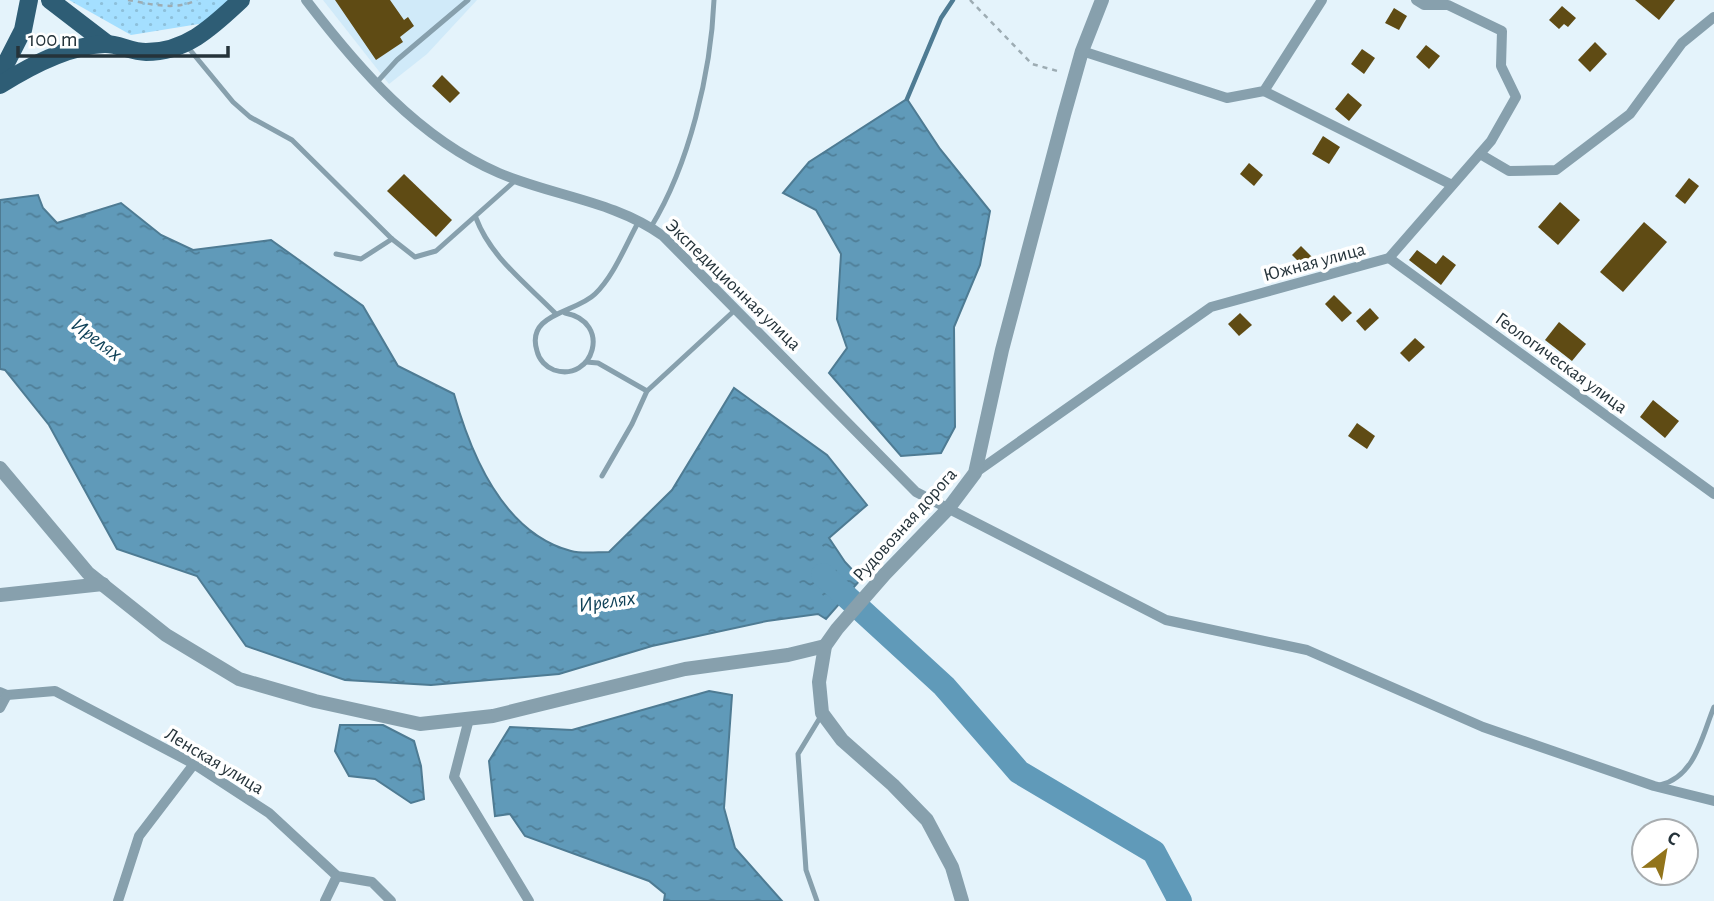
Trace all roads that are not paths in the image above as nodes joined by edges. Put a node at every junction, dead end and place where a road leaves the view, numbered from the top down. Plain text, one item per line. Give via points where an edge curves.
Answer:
1 (29, 0) edge
2 (50, 0) edge
3 (242, 0) edge
4 (306, 0) edge
5 (468, 0) edge
6 (714, 0) edge
7 (1102, 0) edge
8 (1322, 0) edge
9 (1416, 0) edge
10 (1714, 17) edge
11 (106, 43) junction
12 (186, 45) junction
13 (1082, 51) junction
14 (0, 75) edge
15 (375, 84) junction
16 (0, 85) edge
17 (1264, 91) junction
18 (1480, 154) junction
19 (517, 180) junction
20 (1452, 186) junction
21 (476, 218) junction
22 (639, 221) junction
23 (651, 227) junction
24 (392, 239) junction
25 (336, 254) dead end
26 (1390, 258) junction
27 (735, 310) junction
28 (565, 313) junction
29 (556, 314) junction
30 (586, 362) junction
31 (647, 391) junction
32 (0, 468) edge
33 (975, 473) junction
34 (602, 476) dead end
35 (1714, 494) edge
36 (948, 509) junction
37 (103, 584) junction
38 (0, 595) edge
39 (825, 646) junction
40 (4, 693) edge
41 (1714, 707) edge
42 (0, 708) edge
43 (822, 713) junction
44 (469, 719) junction
45 (194, 764) junction
46 (1654, 786) junction
47 (1714, 801) edge
48 (337, 876) junction
49 (118, 901) edge
50 (325, 901) edge
51 (391, 901) edge
52 (529, 901) edge
53 (817, 901) edge
54 (962, 901) edge

1 - 14 main road via 23,30
2 - 11 main road
3 - 12 main road
4 - 15 street, Экспедиционная улица
5 - 15 lane
6 - 23 lane via 705,73 692,124 671,192
7 - 13 street, Рудовозная дорога
8 - 17 street
9 - 18 street, Южная улица via 1424,5 1448,5 1502,31 1501,66 1516,97
10 - 18 street via 1682,43 1630,114 1556,170 1509,171
11 - 12 main road via 144,52
11 - 16 main road via 61,54
12 - 24 lane via 233,102 292,140
13 - 17 street via 1227,98
13 - 33 street, Рудовозная дорога via 1002,350
15 - 19 street, Экспедиционная улица via 419,123 474,161
17 - 20 street
18 - 20 street, Южная улица
19 - 21 lane
19 - 22 street, Экспедиционная улица
20 - 26 street, Южная улица
21 - 24 lane via 425,256 415,257
21 - 29 lane via 488,244 508,268
22 - 23 street, Экспедиционная улица
22 - 28 lane via 595,294
23 - 27 street, Экспедиционная улица via 678,248
24 - 25 lane via 361,259
26 - 33 street, Южная улица via 1211,307
26 - 35 street, Геологическая улица
27 - 31 lane
27 - 36 street, Экспедиционная улица via 916,492
28 - 29 lane
28 - 30 lane via 575,314 589,326 594,345
29 - 30 lane via 537,331 539,358 562,371
30 - 31 lane via 598,363
31 - 34 lane
32 - 37 street via 88,573
33 - 36 street, Рудовозная дорога
36 - 39 street, Рудовозная дорога via 872,588
36 - 46 street, Экспедиционная улица via 1166,620 1307,650 1483,727
37 - 38 street
37 - 44 street via 166,635 239,679 420,724
39 - 43 street, Рудовозная дорога via 819,682
39 - 44 street via 685,668
40 - 42 street
40 - 45 street, Ленская улица via 55,691
41 - 46 lane via 1691,764 1674,781
43 - 53 lane via 798,754 806,870
43 - 54 street via 842,740 927,820 952,867
44 - 52 street via 454,778
45 - 48 street, Ленская улица via 269,813
45 - 49 street via 139,836
46 - 47 street, Экспедиционная улица
48 - 50 street
48 - 51 street via 372,882

